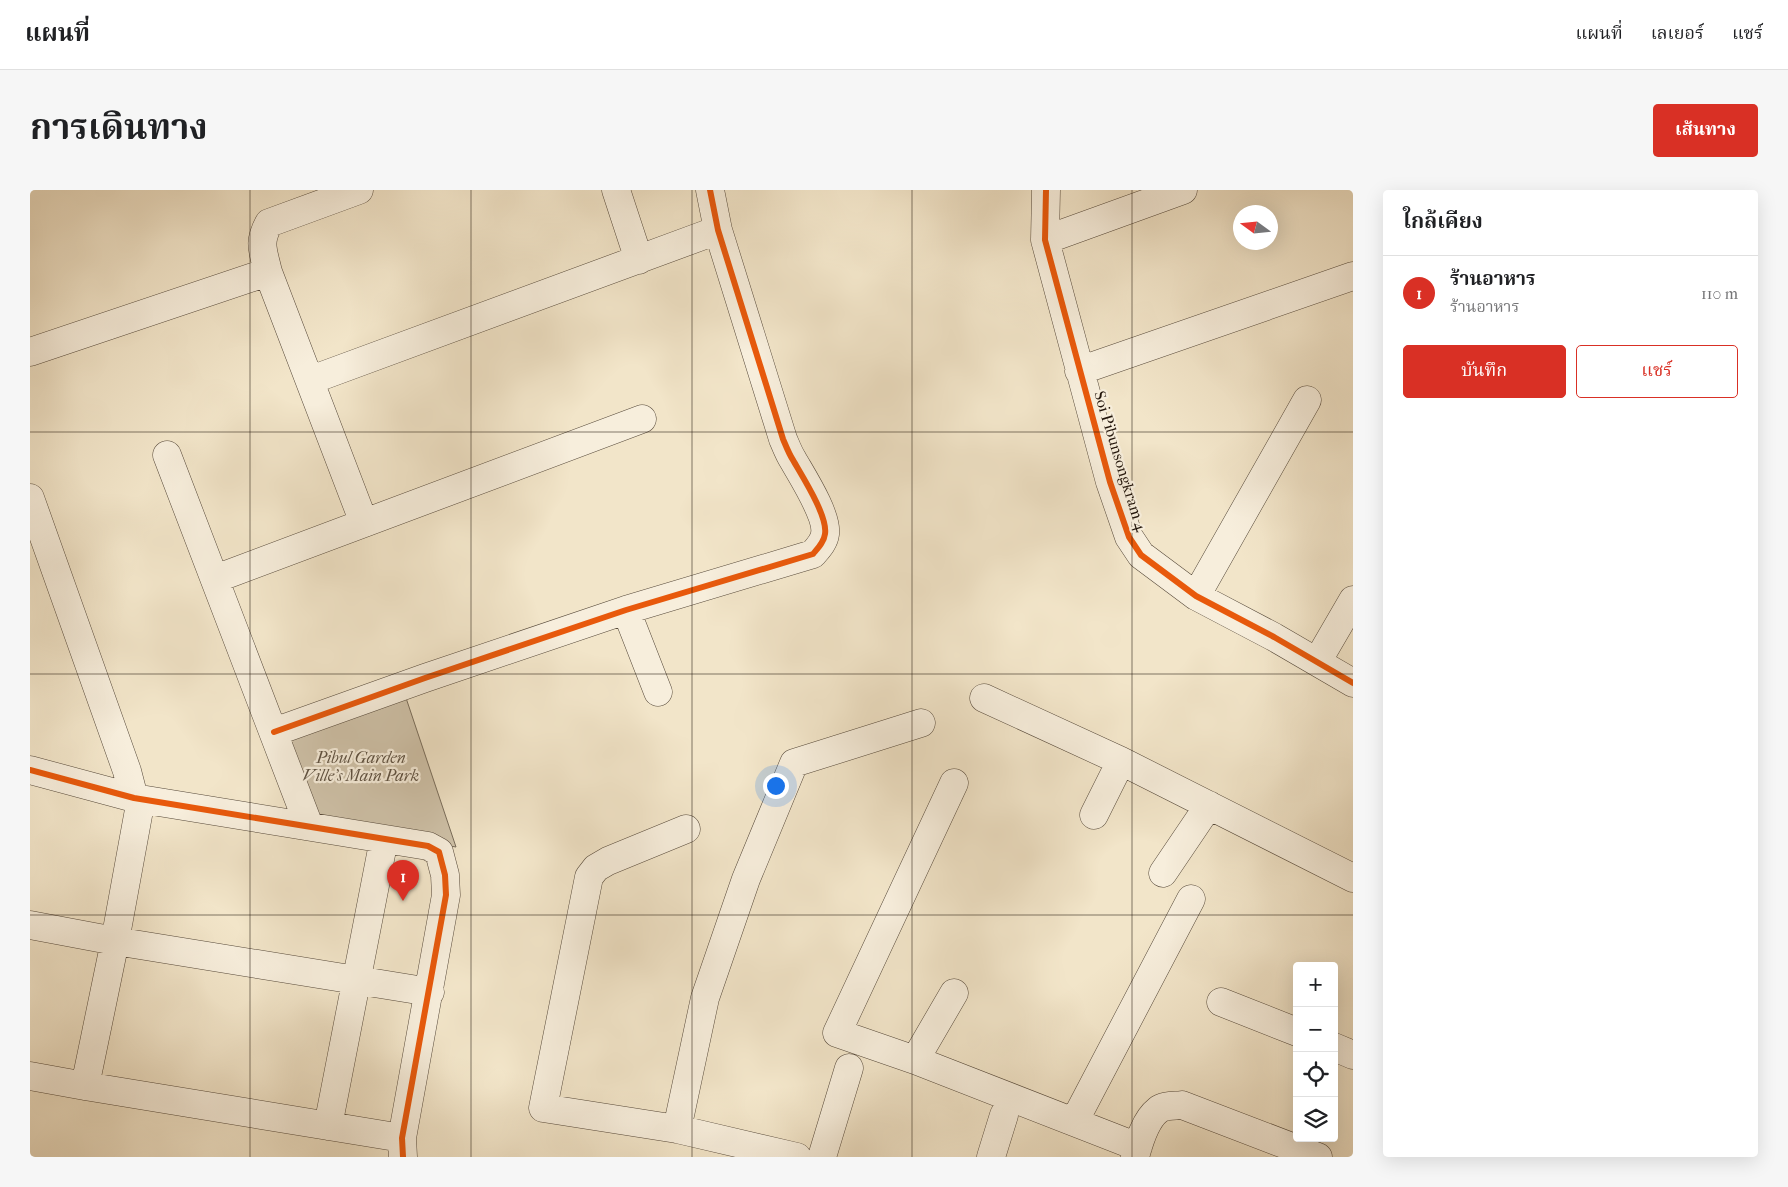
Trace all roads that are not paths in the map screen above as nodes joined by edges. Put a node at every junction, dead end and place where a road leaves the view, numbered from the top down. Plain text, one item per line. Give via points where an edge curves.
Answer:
1 (359, 190) edge
2 (616, 190) edge
3 (710, 190) edge
4 (1046, 190) edge
5 (1183, 190) edge
6 (718, 230) junction
7 (1045, 240) junction
8 (639, 260) junction
9 (268, 272) junction
10 (1353, 276) edge
11 (30, 352) edge
12 (1079, 371) junction
13 (311, 380) junction
14 (1307, 400) dead end
15 (642, 419) dead end
16 (167, 455) dead end
17 (30, 498) edge
18 (364, 523) junction
19 (215, 579) junction
20 (1196, 596) junction
21 (1353, 600) edge
22 (626, 610) junction
23 (1317, 662) junction
24 (1353, 683) edge
25 (658, 692) dead end
26 (984, 698) dead end
27 (921, 723) dead end
28 (274, 732) junction
29 (1121, 761) junction
30 (30, 770) edge
31 (954, 783) dead end
32 (138, 799) junction
33 (1209, 805) junction
34 (1094, 815) dead end
35 (308, 826) junction
36 (686, 828) dead end
37 (384, 839) junction
38 (1163, 872) dead end
39 (1353, 878) edge
40 (1191, 899) dead end
41 (30, 925) edge
42 (115, 941) junction
43 (356, 980) junction
44 (430, 992) junction
45 (954, 993) dead end
46 (1221, 1002) dead end
47 (1293, 1030) edge
48 (1338, 1049) edge
49 (1353, 1055) edge
50 (915, 1060) junction
51 (849, 1068) dead end
52 (30, 1076) edge
53 (84, 1086) junction
54 (1004, 1116) dead end
55 (1074, 1122) junction
56 (328, 1126) junction
57 (677, 1129) junction
58 (402, 1147) edge
59 (1137, 1152) edge
60 (797, 1157) edge
61 (822, 1157) edge
62 (992, 1157) edge
63 (1318, 1157) edge

1 - 9 street via 269,223 262,236
2 - 8 street
3 - 6 street
4 - 7 street, Soi Pibunsongkram 4
5 - 7 street
6 - 8 street
6 - 22 street via 783,439 823,518 825,534 813,554
7 - 12 street, Soi Pibunsongkram 4
8 - 13 street
9 - 11 street
9 - 13 street
10 - 12 street
12 - 20 street, Soi Pibunsongkram 4 via 1129,537 1141,556
13 - 18 street
14 - 20 street
15 - 18 street
16 - 19 street
17 - 32 street
18 - 19 street
19 - 28 street
20 - 23 street, Soi Pibunsongkram 4
21 - 23 street
22 - 25 street
22 - 28 street
23 - 24 street, Soi Pibunsongkram 4
26 - 29 street
27 - 57 street via 794,763 746,879 705,998
28 - 35 street
29 - 33 street
29 - 34 street
30 - 32 street
31 - 50 street via 837,1033
32 - 35 street
32 - 42 street
33 - 38 street
33 - 39 street
35 - 37 street
36 - 57 street via 608,861 589,877 543,1108
37 - 43 street
37 - 44 street via 428,846 439,852 446,895
40 - 55 street
41 - 42 street
42 - 43 street
42 - 53 street
43 - 44 street
43 - 56 street
44 - 58 street
45 - 50 street
46 - 47 street
48 - 49 street
50 - 55 street
51 - 61 street
52 - 53 street
53 - 56 street
54 - 62 street
55 - 59 street
56 - 58 street
57 - 60 street
59 - 63 street via 1146,1125 1158,1109 1182,1105

